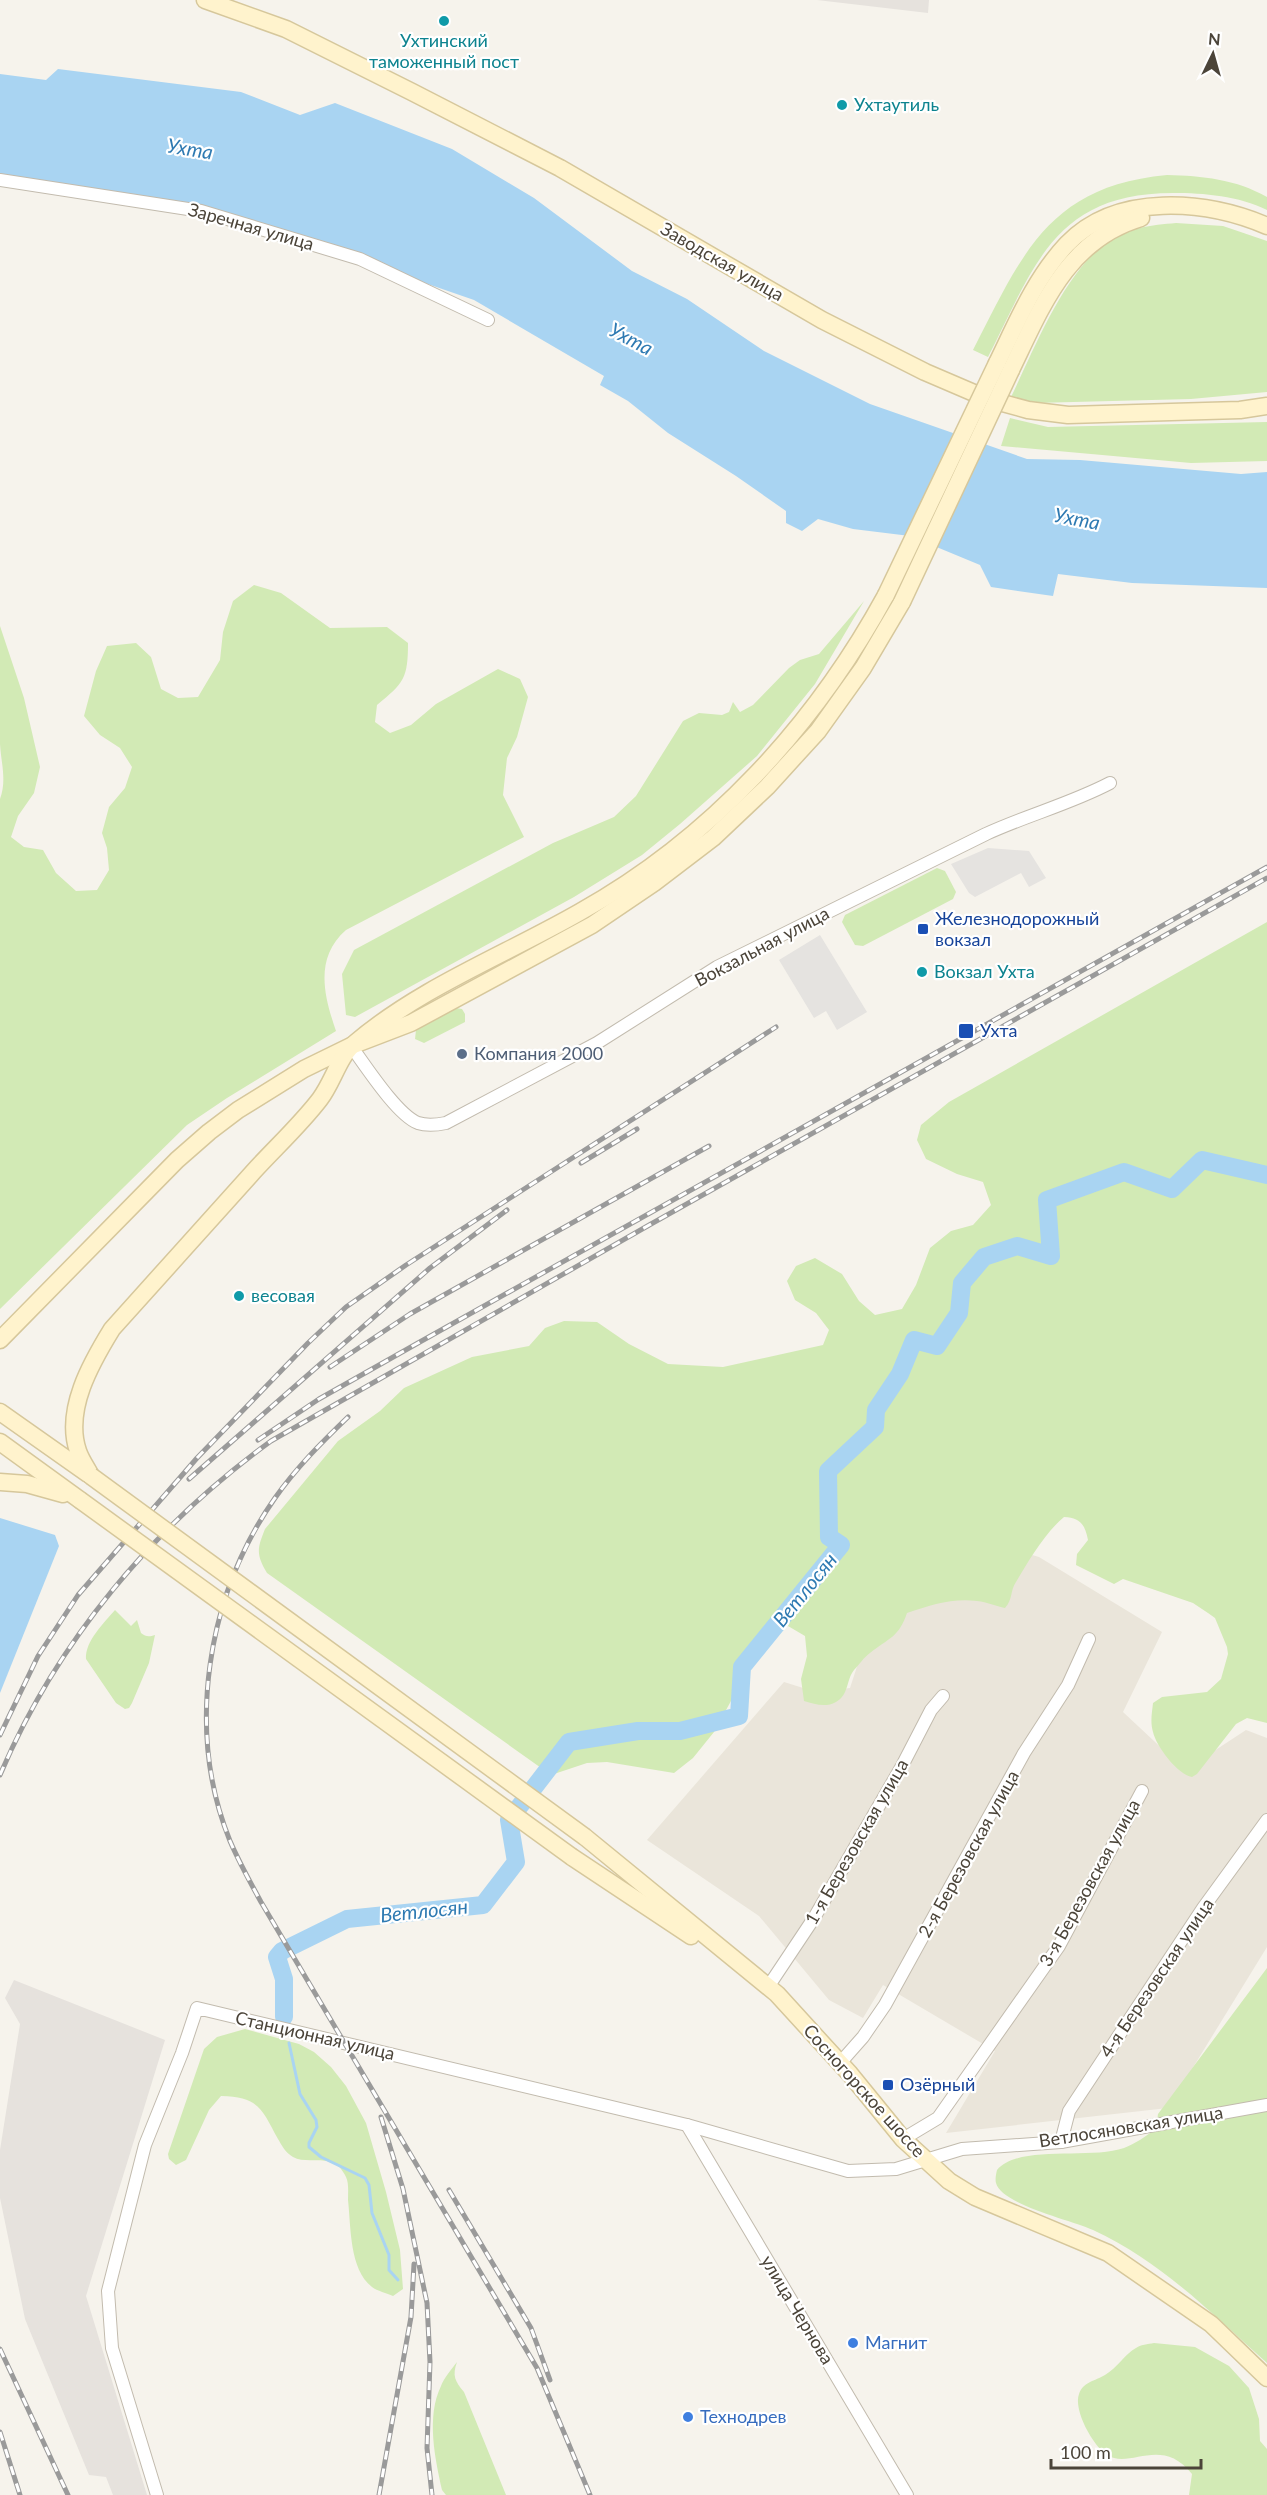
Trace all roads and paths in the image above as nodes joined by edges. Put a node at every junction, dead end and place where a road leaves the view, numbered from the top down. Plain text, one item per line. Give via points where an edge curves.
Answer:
1 (205, 0) edge
2 (0, 180) edge
3 (1267, 225) edge
4 (488, 320) dead end
5 (1004, 366) junction
6 (1267, 406) edge
7 (1110, 783) dead end
8 (351, 1046) junction
9 (0, 1340) edge
10 (7, 1417) edge
11 (0, 1442) edge
12 (91, 1476) junction
13 (0, 1482) edge
14 (80, 1500) junction
15 (1089, 1639) dead end
16 (943, 1696) dead end
17 (1142, 1791) dead end
18 (1267, 1821) edge
19 (768, 1987) junction
20 (840, 2063) junction
21 (1267, 2105) edge
22 (687, 2125) junction
23 (903, 2139) junction
24 (1061, 2142) junction
25 (925, 2160) junction
26 (1267, 2378) edge
27 (157, 2495) edge
28 (907, 2495) edge

1 - 6 street, Заводская улица via 286,29 423,97 560,168 822,320 988,399 1028,410 1068,414
2 - 4 street, Заречная улица via 201,211 360,259
3 - 5 street via 1213,210 1148,207 1115,214 1084,230 1042,276
5 - 8 street, bridge via 848,662 803,722 754,776 702,826 644,871 582,911 405,1006
5 - 8 street, bridge via 902,602 863,668 818,731 767,787 713,838 592,925 411,1023
7 - 8 street, Вокзальная улица via 1070,803 1006,825 717,967 597,1043 446,1123 428,1125 412,1120
8 - 9 street via 271,1089 209,1132 162,1174
8 - 12 street via 321,1098 112,1329 98,1352 79,1398 76,1424 78,1452
10 - 12 street, Сосногорское шоссе
11 - 14 street, Сосногорское шоссе
12 - 19 street, Сосногорское шоссе, bridge via 585,1837
13 - 14 street via 38,1486
14 - 19 street, Сосногорское шоссе, bridge via 572,1857
15 - 20 street, 2-я Березовская улица via 1068,1685 1024,1752 885,2005 864,2037
16 - 19 street, 1-я Березовская улица via 931,1710 814,1918
17 - 23 street, 3-я Березовская улица via 1059,1946 938,2118
18 - 24 street, 4-я Березовская улица via 1203,1908 1068,2111
19 - 20 street, Сосногорское шоссе
20 - 23 street, Сосногорское шоссе
21 - 24 street, Ветлосяновская улица
22 - 25 street, Станционная улица via 848,2171 896,2169
22 - 27 street, Станционная улица via 197,2008 145,2145 108,2291 112,2348
22 - 28 street, улица Чернова
23 - 25 street, Сосногорское шоссе
24 - 25 street, Ветлосяновская улица via 962,2149
25 - 26 street, Сосногорское шоссе via 975,2197 1108,2253 1211,2324

